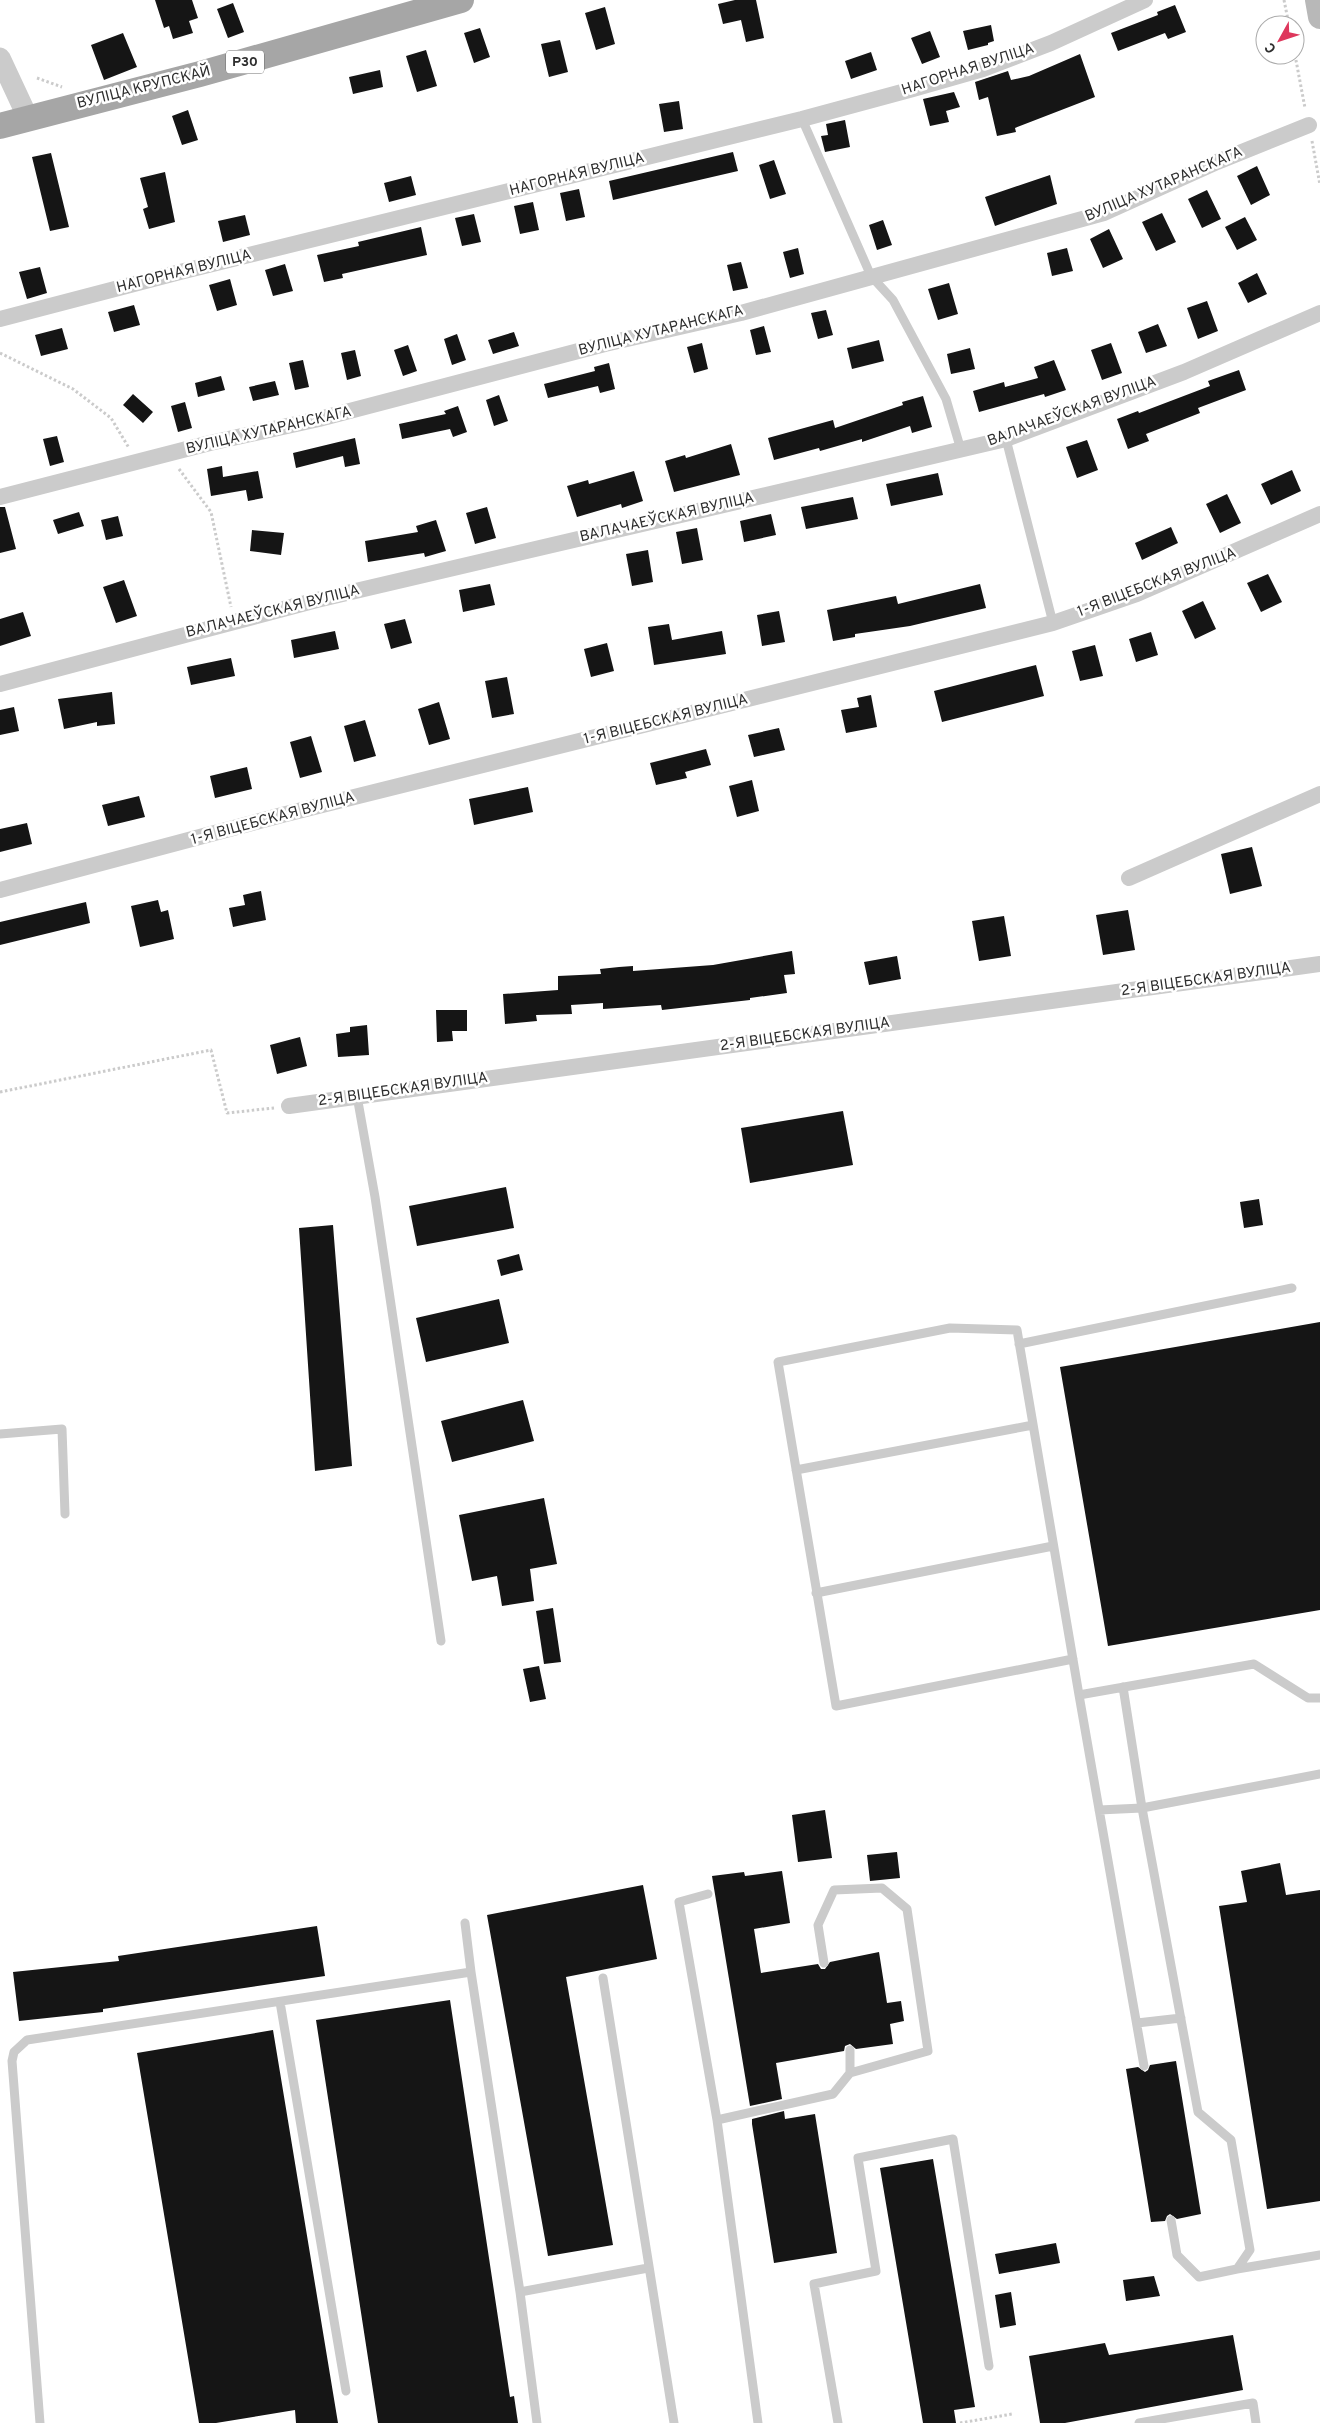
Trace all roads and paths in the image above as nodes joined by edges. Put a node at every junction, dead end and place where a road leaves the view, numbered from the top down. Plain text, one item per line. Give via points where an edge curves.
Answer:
1 (461, 0) edge
2 (1145, 0) edge
3 (1284, 0) edge
4 (1317, 0) edge
5 (1287, 15) edge
6 (1320, 17) edge
7 (0, 58) edge
8 (1296, 65) edge
9 (28, 118) junction
10 (802, 120) junction
11 (1309, 125) junction
12 (0, 126) edge
13 (1320, 185) edge
14 (871, 276) junction
15 (1320, 314) edge
16 (0, 319) edge
17 (1006, 439) junction
18 (961, 450) junction
19 (0, 497) edge
20 (1320, 514) edge
21 (1053, 623) junction
22 (0, 684) edge
23 (1320, 794) edge
24 (1129, 878) dead end
25 (0, 890) edge
26 (1320, 964) edge
27 (0, 1092) edge
28 (357, 1096) junction
29 (289, 1106) joint
30 (1292, 1288) dead end
31 (1019, 1344) junction
32 (1033, 1425) junction
33 (0, 1434) edge
34 (796, 1470) junction
35 (65, 1514) dead end
36 (1054, 1546) junction
37 (816, 1593) junction
38 (441, 1641) dead end
39 (1073, 1659) junction
40 (1123, 1687) junction
41 (1079, 1695) junction
42 (1320, 1698) edge
43 (1320, 1774) edge
44 (1142, 1808) junction
45 (1099, 1810) junction
46 (708, 1894) dead end
47 (465, 1923) dead end
48 (824, 1963) dead end
49 (471, 1972) junction
50 (603, 1978) dead end
51 (280, 2002) junction
52 (1181, 2018) junction
53 (1137, 2022) junction
54 (850, 2050) dead end
55 (1144, 2066) dead end
56 (850, 2073) junction
57 (717, 2120) junction
58 (1171, 2220) dead end
59 (1320, 2255) edge
60 (648, 2268) junction
61 (1237, 2269) junction
62 (520, 2292) junction
63 (989, 2366) dead end
64 (346, 2391) dead end
65 (1012, 2414) dead end
66 (974, 2422) edge
67 (40, 2423) edge
68 (537, 2423) edge
69 (674, 2423) edge
70 (758, 2423) edge
71 (838, 2423) edge
72 (960, 2423) edge
73 (1139, 2423) edge
74 (1256, 2423) edge

1 - 9 main road, ВУЛІЦА КРУПСКАЙ / Р30 via 218,70
2 - 10 street, НАГОРНАЯ ВУЛІЦА via 1051,43 983,69
3 - 5 path
4 - 6 main road
7 - 9 street
8 - 11 path
9 - 12 main road, ВУЛІЦА КРУПСКАЙ / Р30
10 - 14 lane
10 - 16 street, НАГОРНАЯ ВУЛІЦА
11 - 13 path
11 - 14 street, ВУЛІЦА ХУТАРАНСКАГА via 1104,213
14 - 18 lane via 893,300 946,398
14 - 19 street, ВУЛІЦА ХУТАРАНСКАГА via 741,313 606,344 320,420 210,443
15 - 17 street, ВАЛАЧАЕЎСКАЯ ВУЛІЦА via 1184,372
17 - 18 street, ВАЛАЧАЕЎСКАЯ ВУЛІЦА
17 - 21 lane
18 - 22 street, ВАЛАЧАЕЎСКАЯ ВУЛІЦА via 317,600
20 - 21 street, 1-Я ВІЦЕБСКАЯ ВУЛІЦА via 1137,594
21 - 25 street, 1-Я ВІЦЕБСКАЯ ВУЛІЦА via 282,815
23 - 24 street
26 - 28 street, 2-Я ВІЦЕБСКАЯ ВУЛІЦА
27 - 29 path via 211,1050 226,1113
28 - 29 street, 2-Я ВІЦЕБСКАЯ ВУЛІЦА
28 - 38 lane
30 - 31 lane
31 - 32 lane
31 - 34 lane via 1017,1330 950,1328 778,1362
32 - 34 lane
32 - 36 lane
33 - 35 lane via 62,1429
34 - 37 lane
36 - 37 lane
36 - 39 lane
37 - 39 lane via 836,1706
39 - 41 lane
40 - 41 lane
40 - 42 lane via 1254,1664 1308,1698
40 - 44 lane
41 - 45 lane
43 - 44 lane
44 - 45 lane
44 - 52 lane
45 - 53 lane
46 - 57 lane via 679,1902
47 - 49 lane
48 - 56 lane via 818,1925 834,1890 882,1888 907,1909 928,2051
49 - 51 lane
49 - 62 lane
50 - 60 lane
51 - 64 lane
51 - 67 lane via 27,2040 14,2052 12,2061
52 - 53 lane
52 - 61 lane via 1198,2112 1231,2140 1250,2250
53 - 55 lane
54 - 56 lane
56 - 57 lane via 833,2094
57 - 70 lane
58 - 61 lane via 1177,2255 1199,2277
59 - 61 lane
60 - 62 lane
60 - 69 lane
62 - 68 lane
63 - 71 lane via 953,2138 858,2158 876,2271 814,2284
65 - 66 path
66 - 72 path
73 - 74 lane via 1253,2403

